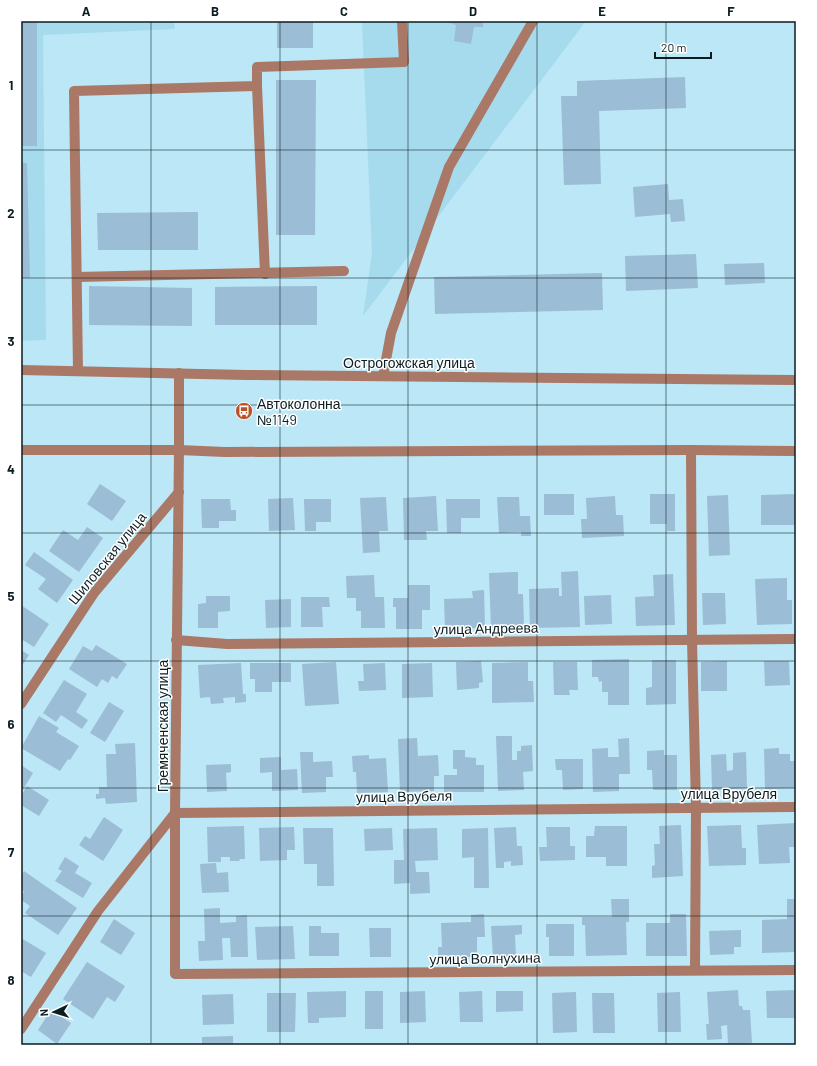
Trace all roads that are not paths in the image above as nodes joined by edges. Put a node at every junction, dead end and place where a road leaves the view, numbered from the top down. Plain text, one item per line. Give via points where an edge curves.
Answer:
1 (402, 21) edge
2 (533, 21) edge
3 (257, 86) junction
4 (344, 271) dead end
5 (265, 274) junction
6 (77, 277) junction
7 (21, 370) edge
8 (78, 371) junction
9 (179, 373) junction
10 (383, 376) junction
11 (796, 380) edge
12 (21, 450) edge
13 (179, 450) junction
14 (691, 450) junction
15 (796, 451) edge
16 (178, 492) junction
17 (796, 639) edge
18 (176, 640) junction
19 (692, 640) junction
20 (21, 704) edge
21 (796, 806) edge
22 (696, 807) junction
23 (175, 813) junction
24 (695, 970) junction
25 (796, 970) edge
26 (21, 1029) edge

1 - 3 street via 404,62 257,67
2 - 10 street via 449,167 391,333
3 - 5 street
3 - 6 street via 74,91
4 - 5 street
5 - 6 street
6 - 8 street
7 - 8 street, Острогожская улица
8 - 9 street, Острогожская улица
9 - 10 street, Острогожская улица
9 - 13 street, Гремяченская улица
10 - 11 street, Острогожская улица
12 - 13 street
13 - 14 street
13 - 16 street, Гремяченская улица
14 - 15 street
14 - 19 street
16 - 18 street, Гремяченская улица
16 - 20 street, Шиловская улица via 94,593
17 - 19 street, улица Андреева
18 - 19 street, улица Андреева via 227,644
18 - 23 street, Гремяченская улица
19 - 22 street
21 - 22 street, улица Врубеля
22 - 23 street, улица Врубеля
22 - 24 street
23 - 24 street, улица Волнухина via 175,974
23 - 26 street, Гремяченская улица via 98,911
24 - 25 street, улица Волнухина

